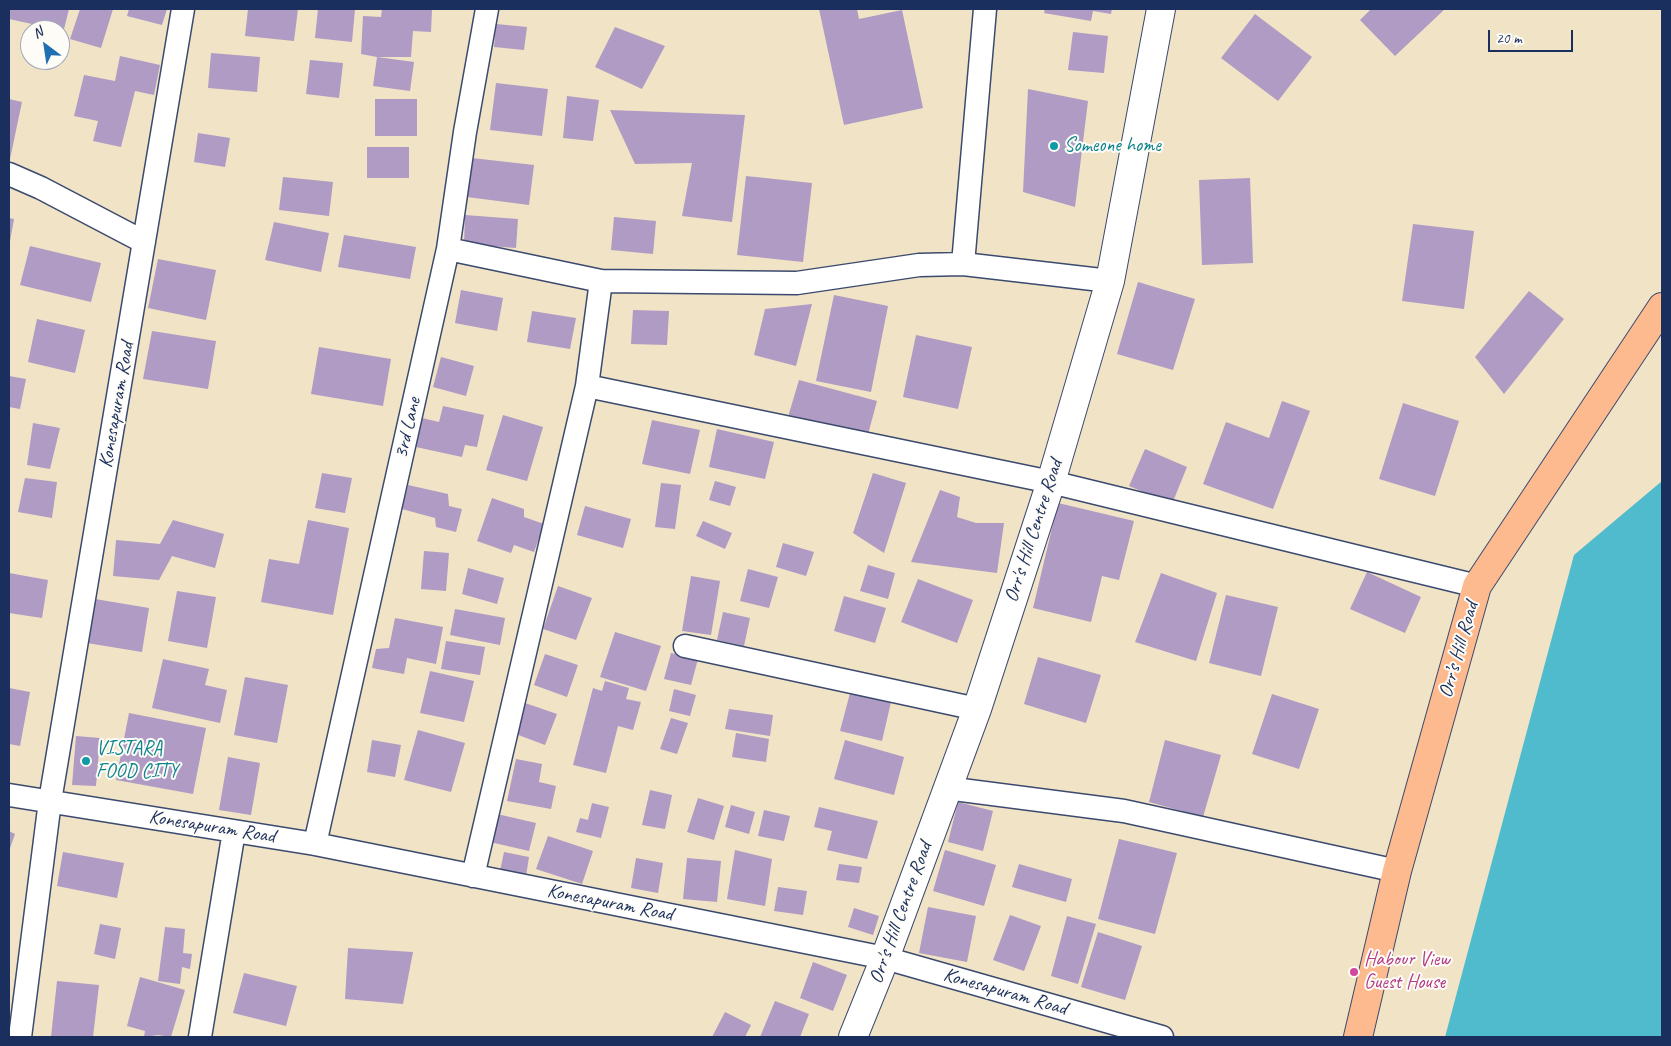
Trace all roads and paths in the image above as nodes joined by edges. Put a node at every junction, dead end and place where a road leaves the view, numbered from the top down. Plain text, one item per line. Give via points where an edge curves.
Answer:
1 (183, 9) edge
2 (487, 9) edge
3 (985, 9) edge
4 (1161, 9) edge
5 (9, 174) edge
6 (144, 242) junction
7 (448, 249) junction
8 (963, 264) junction
9 (601, 281) junction
10 (1110, 281) junction
11 (1662, 307) edge
12 (587, 386) junction
13 (1051, 482) junction
14 (1477, 586) junction
15 (685, 646) dead end
16 (977, 709) junction
17 (946, 788) junction
18 (9, 795) edge
19 (50, 801) junction
20 (234, 831) junction
21 (315, 844) junction
22 (1397, 871) junction
23 (473, 876) junction
24 (885, 958) junction
25 (20, 1037) edge
26 (200, 1037) edge
27 (853, 1037) edge
28 (1162, 1037) edge
29 (1358, 1037) edge

1 - 6 street, Konesapuram Road
2 - 7 street, 3rd Lane
3 - 8 street
4 - 10 street, Orr's Hill Centre Road
5 - 6 street
6 - 19 street, Konesapuram Road
7 - 9 street
7 - 21 street, 3rd Lane
8 - 9 street via 919,265 797,283
8 - 10 street
9 - 12 street
10 - 13 street, Orr's Hill Centre Road
11 - 14 main road, Orr’s Hill Road
12 - 13 street
12 - 23 street
13 - 14 street
13 - 16 street, Orr's Hill Centre Road
14 - 22 main road, Orr’s Hill Road
15 - 16 street
16 - 17 street, Orr's Hill Centre Road
17 - 22 street via 1124,811
17 - 24 street, Orr's Hill Centre Road
18 - 19 street, Konesapuram Road
19 - 20 street, Konesapuram Road
19 - 25 street
20 - 21 street, Konesapuram Road
20 - 26 street
21 - 23 street, Konesapuram Road
22 - 29 main road, Orr’s Hill Road
23 - 24 street, Konesapuram Road
24 - 27 street, Orr's Hill Centre Road
24 - 28 street, Konesapuram Road

